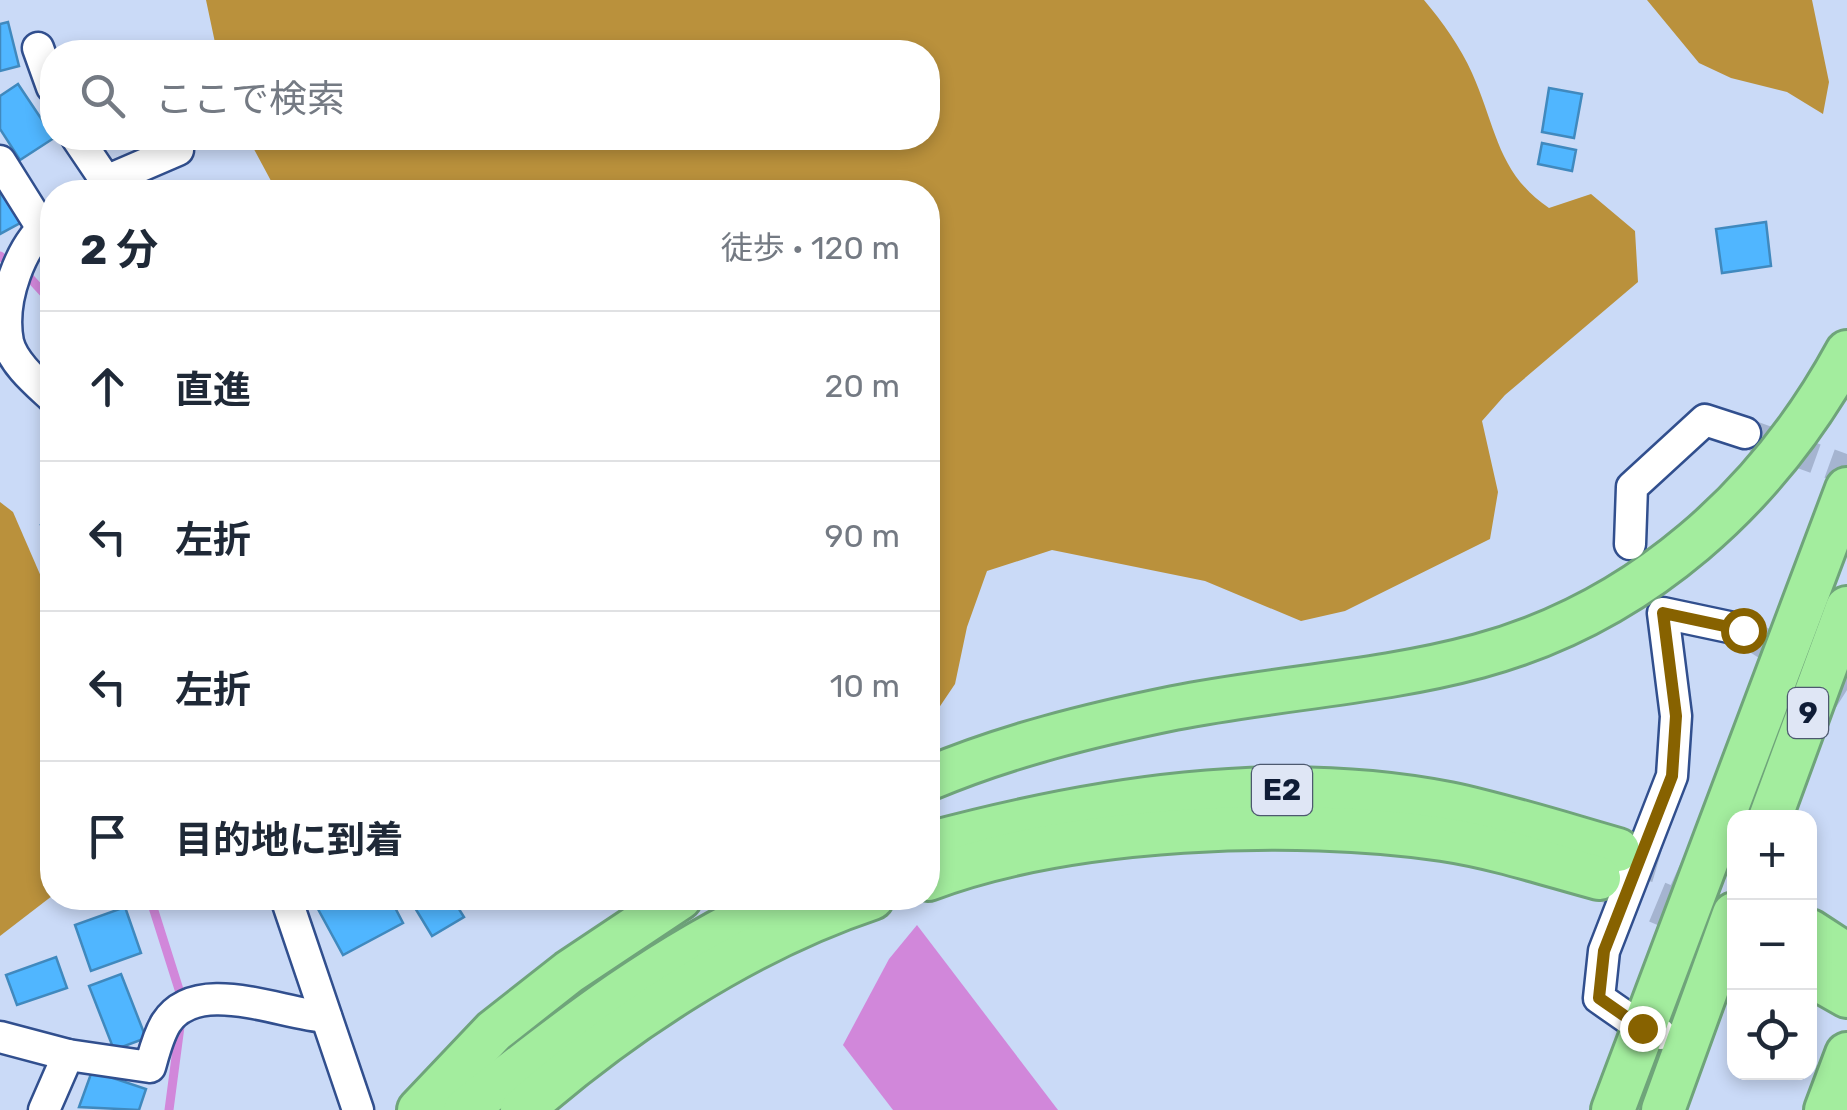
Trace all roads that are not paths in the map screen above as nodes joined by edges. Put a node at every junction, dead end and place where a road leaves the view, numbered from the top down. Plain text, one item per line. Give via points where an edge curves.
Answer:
1 (38, 48) dead end
2 (40, 54) edge
3 (82, 150) edge
4 (178, 150) dead end
5 (0, 161) edge
6 (95, 180) edge
7 (113, 180) edge
8 (40, 215) edge
9 (40, 233) edge
10 (1847, 352) edge
11 (40, 386) edge
12 (1745, 432) tunnel mouth
13 (1847, 490) edge
14 (1630, 544) dead end
15 (1847, 608) edge
16 (1743, 630) tunnel mouth
17 (940, 774) edge
18 (1773, 810) edge
19 (940, 859) edge
20 (1608, 864) tunnel mouth
21 (290, 910) edge
22 (662, 910) edge
23 (765, 910) edge
24 (844, 910) edge
25 (1727, 933) edge
26 (1817, 936) edge
27 (1847, 955) edge
28 (1817, 979) edge
29 (1847, 996) edge
30 (326, 1017) junction
31 (1642, 1028) junction
32 (0, 1037) edge
33 (1687, 1042) junction
34 (1847, 1054) edge
35 (68, 1055) junction
36 (44, 1110) edge
37 (358, 1110) edge
38 (419, 1110) edge
39 (464, 1110) edge
40 (522, 1110) edge
41 (1613, 1110) edge
42 (1663, 1110) edge
43 (1826, 1110) edge

1 - 2 street
3 - 6 street
4 - 7 street
5 - 8 street
9 - 11 street via 16,266 8,344
10 - 17 highway via 1815,407 1736,507 1680,556 1552,631 1399,674 1052,736
12 - 14 street via 1705,420 1632,487
13 - 31 highway, 9
15 - 18 highway, 9
16 - 31 street via 1663,613 1676,716 1672,776 1604,951 1599,998
19 - 20 highway, E2 via 1142,834 1280,828 1446,840
21 - 30 street
22 - 38 highway via 494,1031
23 - 39 highway via 608,999
24 - 40 highway via 699,982 631,1025
25 - 33 highway
26 - 27 highway
28 - 29 highway
30 - 35 street via 202,998 164,1025 150,1067
30 - 37 street
31 - 33 street
31 - 41 highway, 9
32 - 35 street
33 - 42 highway
34 - 43 highway
35 - 36 street

